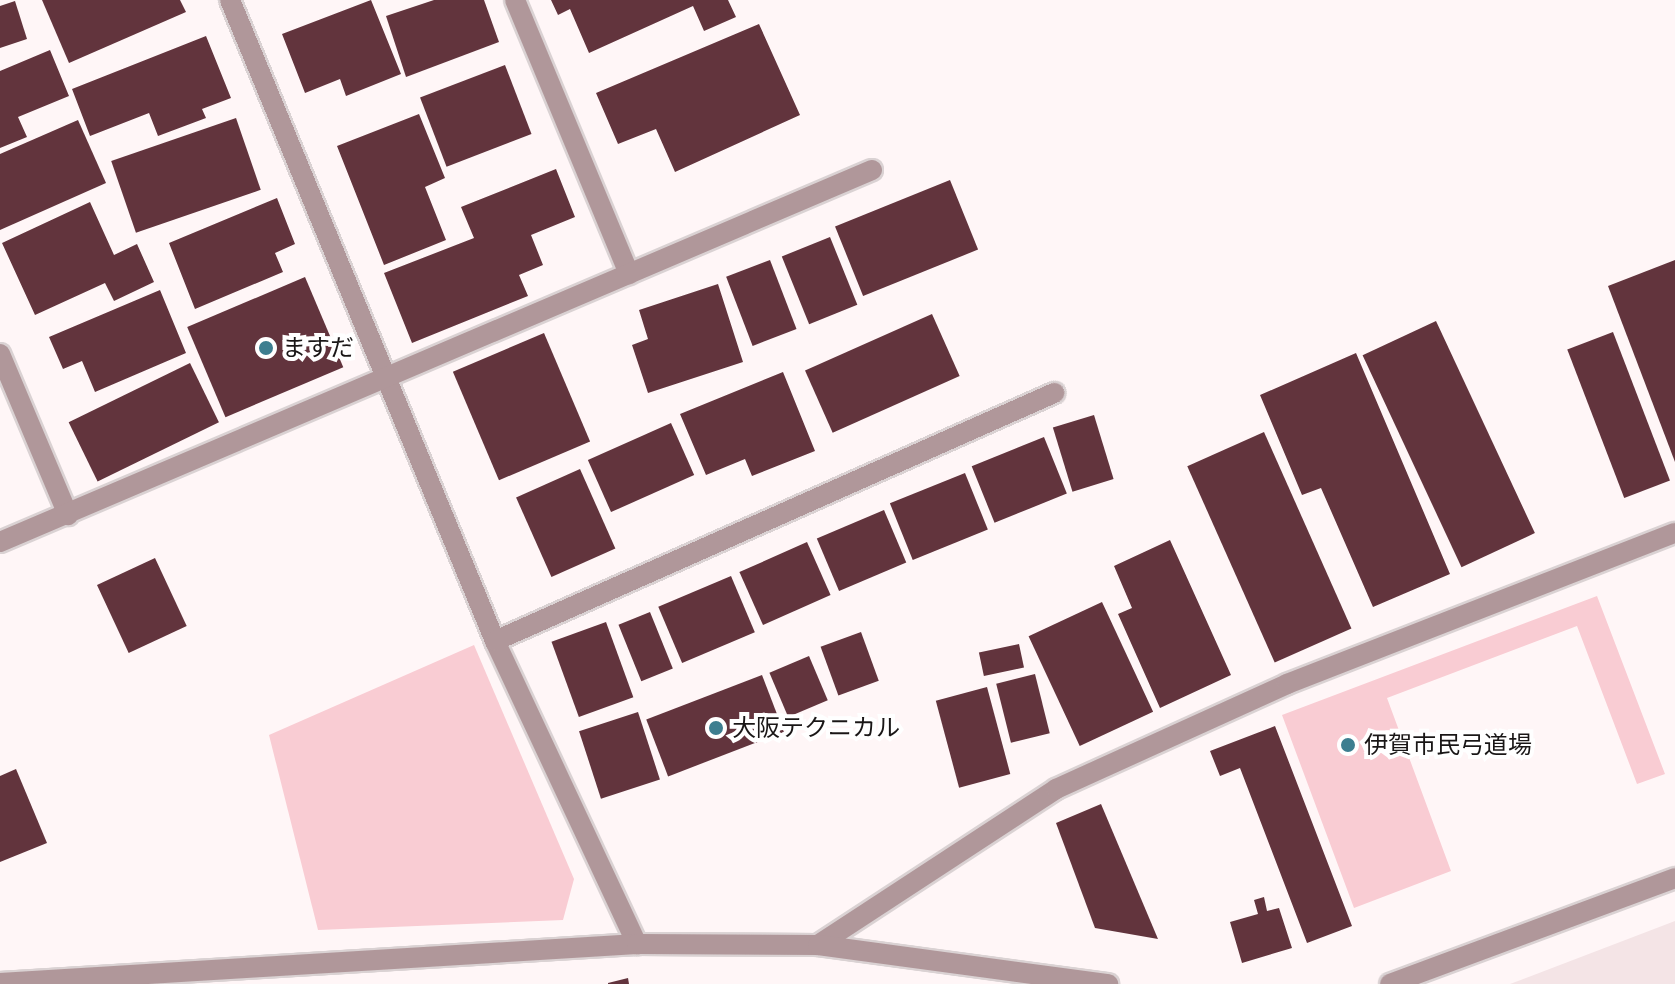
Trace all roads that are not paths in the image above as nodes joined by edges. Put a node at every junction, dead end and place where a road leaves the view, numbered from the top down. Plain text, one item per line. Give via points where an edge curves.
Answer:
1 (230, 0) edge
2 (515, 0) edge
3 (872, 170) dead end
4 (629, 274) junction
5 (0, 354) edge
6 (386, 383) junction
7 (1054, 393) dead end
8 (68, 515) junction
9 (1675, 533) edge
10 (0, 542) edge
11 (495, 641) junction
12 (1675, 878) edge
13 (637, 944) junction
14 (818, 945) junction
15 (208, 977) edge
16 (0, 983) edge
17 (1108, 984) edge
18 (1390, 984) edge

1 - 6 street
2 - 4 street
3 - 4 street
4 - 6 street
5 - 8 street
6 - 8 street
6 - 11 street
7 - 11 street
8 - 10 street
9 - 14 street via 1287,684 1056,789
11 - 13 street
12 - 18 street
13 - 14 street
13 - 15 street
14 - 17 street
15 - 16 street

